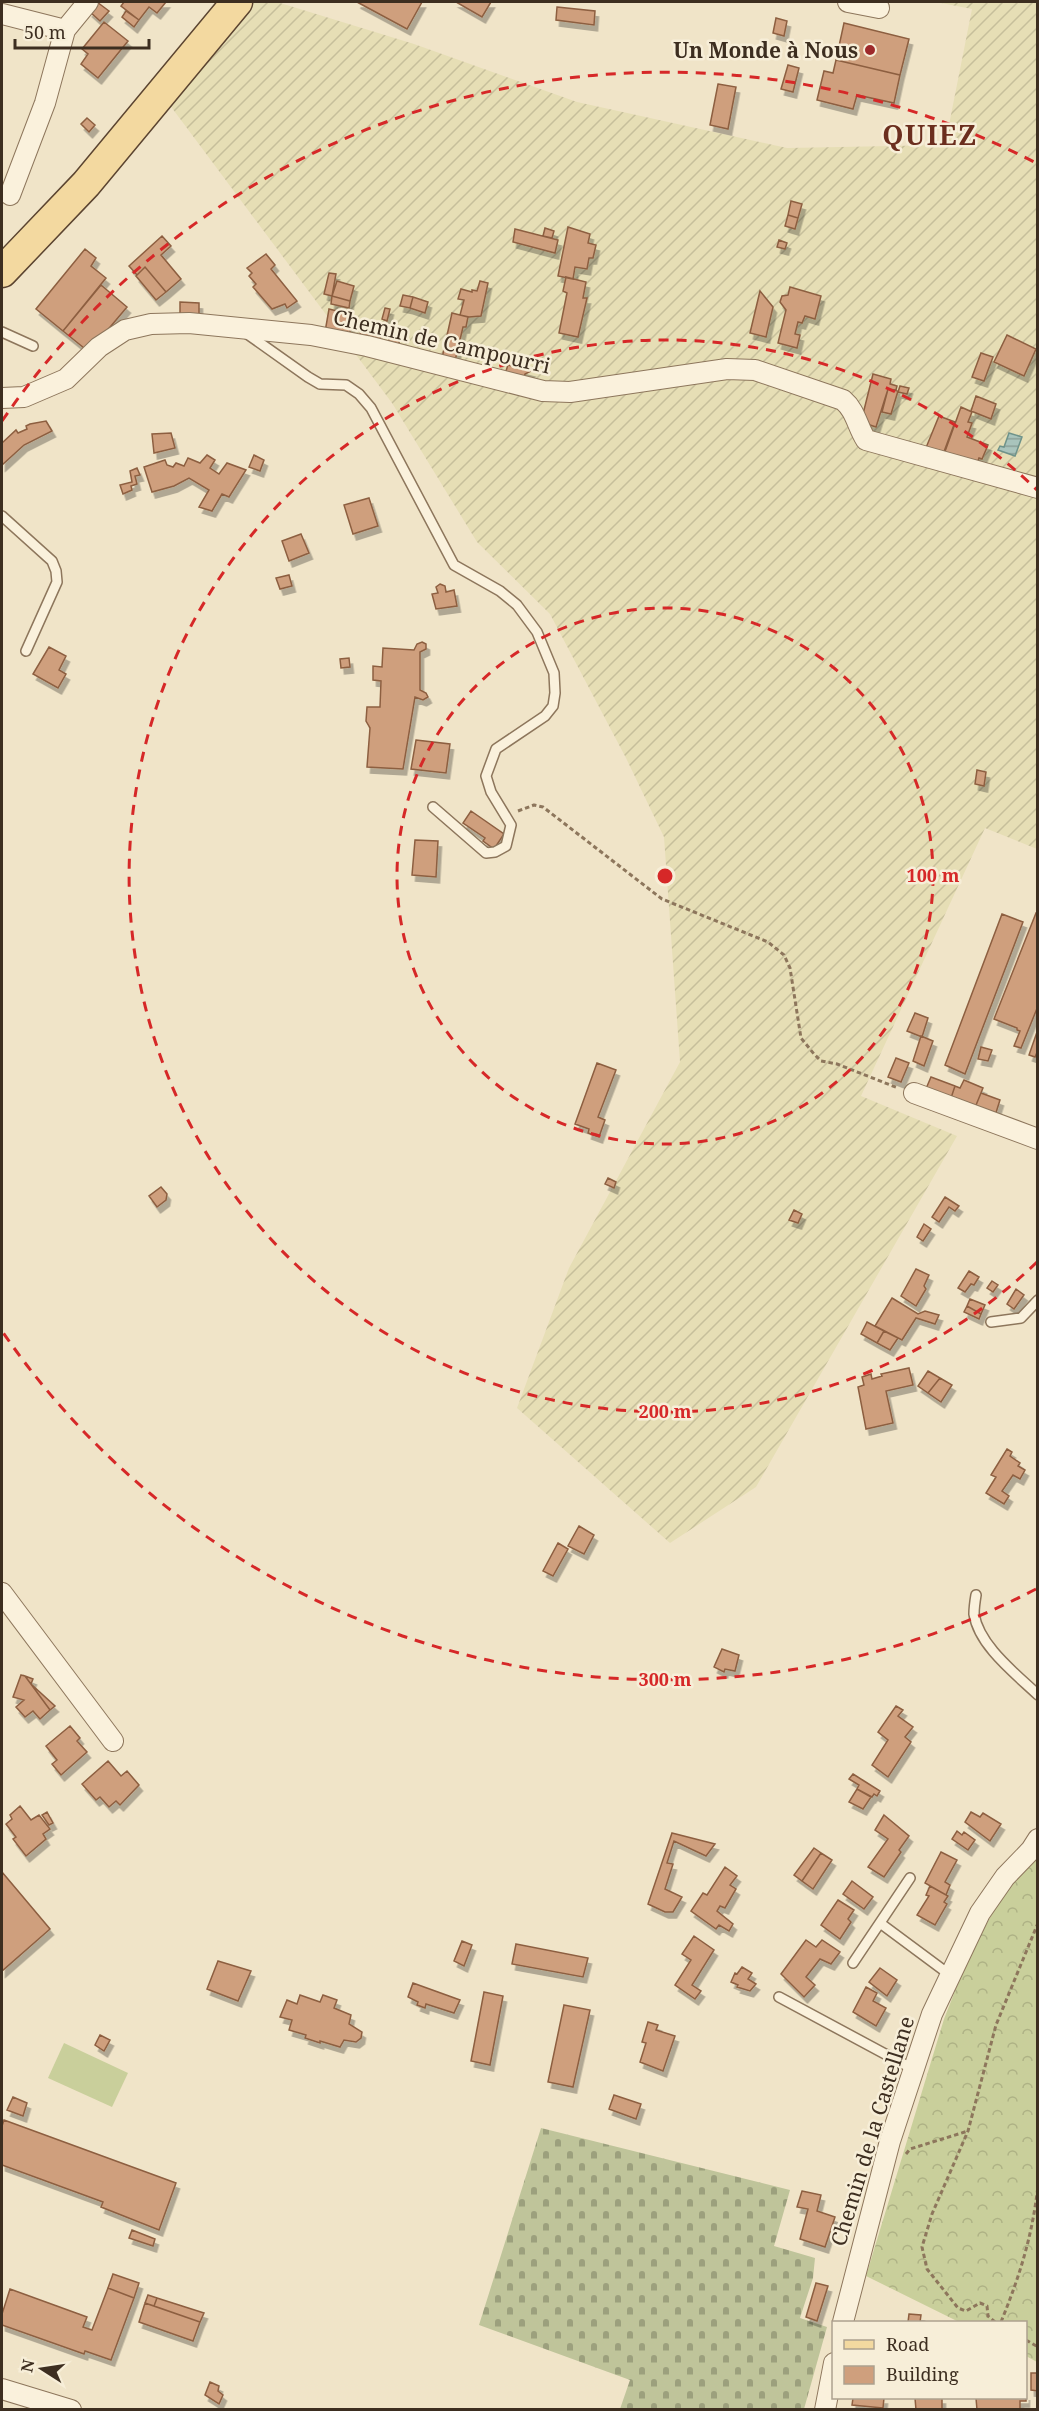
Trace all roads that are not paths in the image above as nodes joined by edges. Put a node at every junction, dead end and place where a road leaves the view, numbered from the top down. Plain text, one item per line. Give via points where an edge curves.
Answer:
1 (88, 2) edge
2 (237, 2) edge
3 (848, 2) edge
4 (879, 8) dead end
5 (2, 15) edge
6 (65, 30) junction
7 (134, 126) junction
8 (10, 195) dead end
9 (2, 244) edge
10 (2, 272) edge
11 (240, 328) junction
12 (2, 332) edge
13 (33, 346) dead end
14 (2, 398) edge
15 (1038, 488) edge
16 (2, 516) edge
17 (26, 651) dead end
18 (432, 807) dead end
19 (914, 1093) road end
20 (1038, 1138) edge
21 (1038, 1300) edge
22 (991, 1322) dead end
23 (2, 1593) edge
24 (976, 1595) dead end
25 (1038, 1695) edge
26 (113, 1741) dead end
27 (1038, 1839) edge
28 (910, 1878) dead end
29 (880, 1923) junction
30 (853, 1963) dead end
31 (950, 1975) junction
32 (779, 1997) dead end
33 (914, 2069) junction
34 (843, 2321) edge
35 (832, 2373) edge
36 (2, 2389) edge
37 (71, 2409) edge
38 (825, 2409) edge

1 - 6 street
2 - 7 main road
3 - 4 street
5 - 6 street
6 - 8 street via 45,102
7 - 9 main road via 29,225
7 - 10 main road via 86,184
11 - 14 street, Chemin de Campourri via 189,323 125,330 99,347 66,379 24,397
11 - 15 street, Chemin de Campourri via 367,346 543,391 570,392 727,369 754,370 843,400 853,409 856,426 866,440
11 - 18 lane via 320,384 346,386 359,393 454,565 517,605 537,632 554,673 553,706 545,716 496,749 486,776 511,825 506,846 486,853
12 - 13 lane
16 - 17 lane via 52,561 56,571 57,582
19 - 20 street
21 - 22 lane via 1021,1318
23 - 26 street
24 - 25 lane via 974,1615 986,1642 1006,1668
27 - 31 street, Chemin de la Castellane via 980,1913
28 - 29 lane
29 - 30 lane
29 - 31 lane
31 - 33 street, Chemin de la Castellane
32 - 33 lane
33 - 34 street, Chemin de la Castellane via 890,2141
35 - 38 street
36 - 37 street

